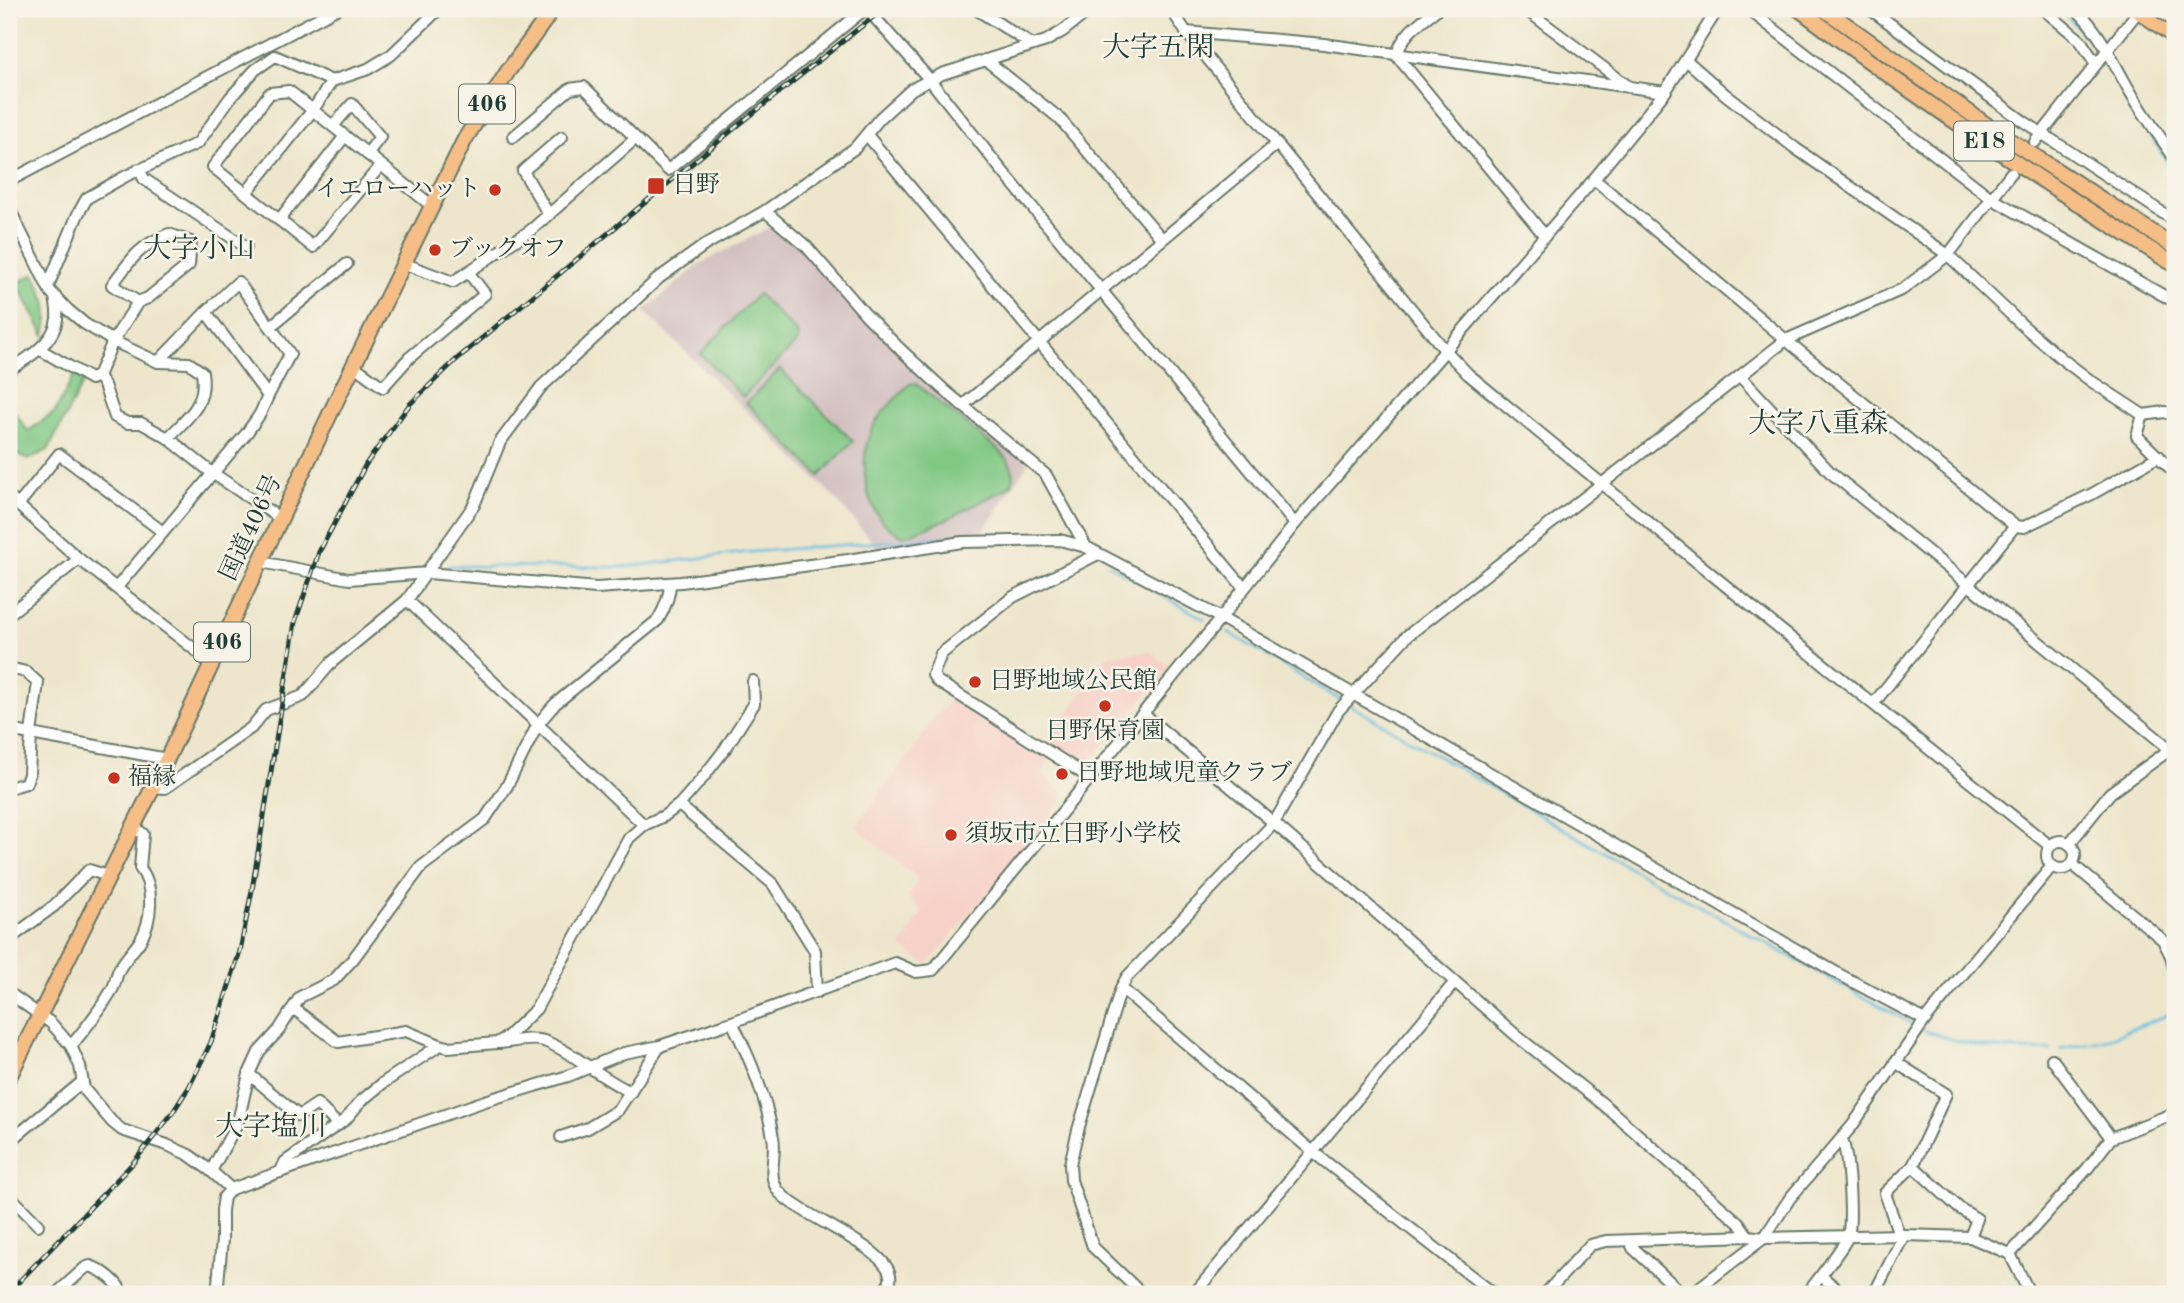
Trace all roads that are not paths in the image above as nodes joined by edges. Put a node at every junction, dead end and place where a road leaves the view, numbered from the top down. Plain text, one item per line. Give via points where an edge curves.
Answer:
1 (336, 9) edge
2 (439, 9) edge
3 (553, 9) edge
4 (866, 9) edge
5 (976, 9) edge
6 (1091, 9) edge
7 (1171, 9) edge
8 (1437, 9) edge
9 (1525, 9) edge
10 (1718, 9) edge
11 (1748, 9) edge
12 (1799, 9) edge
13 (1824, 9) edge
14 (1870, 9) edge
15 (2043, 9) edge
16 (2076, 9) edge
17 (2137, 10) edge
18 (1186, 32) junction
19 (2175, 38) edge
20 (1032, 45) junction
21 (2106, 50) junction
22 (1397, 55) junction
23 (986, 60) junction
24 (1686, 60) junction
25 (2096, 63) junction
26 (332, 80) junction
27 (930, 80) junction
28 (1630, 88) junction
29 (1665, 92) junction
30 (313, 110) junction
31 (333, 127) junction
32 (867, 135) junction
33 (345, 136) junction
34 (513, 137) dead end
35 (562, 137) dead end
36 (2039, 137) junction
37 (635, 139) junction
38 (1277, 144) junction
39 (367, 154) junction
40 (2175, 159) edge
41 (381, 165) junction
42 (139, 169) junction
43 (2011, 173) dead end
44 (1594, 179) junction
45 (9, 181) edge
46 (246, 193) junction
47 (1992, 198) junction
48 (432, 206) junction
49 (9, 208) edge
50 (765, 211) junction
51 (549, 215) junction
52 (279, 220) junction
53 (2175, 221) edge
54 (1545, 236) junction
55 (1162, 239) junction
56 (246, 247) dead end
57 (2175, 247) edge
58 (1948, 255) junction
59 (347, 264) dead end
60 (405, 264) junction
61 (2175, 265) edge
62 (468, 272) junction
63 (48, 286) junction
64 (1100, 289) junction
65 (55, 297) junction
66 (138, 302) junction
67 (2175, 302) edge
68 (206, 312) junction
69 (271, 326) junction
70 (1786, 340) junction
71 (113, 341) junction
72 (1039, 341) junction
73 (39, 349) junction
74 (1444, 349) junction
75 (158, 362) junction
76 (354, 366) junction
77 (9, 370) edge
78 (98, 376) junction
79 (1740, 376) junction
80 (268, 396) junction
81 (962, 406) junction
82 (2143, 415) junction
83 (2175, 416) edge
84 (168, 438) junction
85 (2159, 456) junction
86 (211, 472) junction
87 (2175, 473) edge
88 (1602, 485) junction
89 (14, 500) edge
90 (281, 519) junction
91 (1295, 524) junction
92 (2015, 526) junction
93 (163, 532) junction
94 (1086, 547) junction
95 (1098, 554) junction
96 (79, 559) junction
97 (261, 562) junction
98 (428, 573) junction
99 (670, 583) junction
100 (1969, 586) junction
101 (117, 587) junction
102 (1244, 588) junction
103 (407, 600) junction
104 (9, 614) edge
105 (1221, 618) junction
106 (212, 663) junction
107 (9, 668) edge
108 (753, 681) dead end
109 (1349, 699) junction
110 (1874, 703) junction
111 (1143, 714) junction
112 (538, 724) junction
113 (9, 730) edge
114 (31, 733) junction
115 (2174, 749) edge
116 (167, 759) junction
117 (1090, 778) junction
118 (9, 788) edge
119 (153, 788) junction
120 (679, 805) junction
121 (1274, 823) junction
122 (644, 825) junction
123 (134, 826) junction
124 (2069, 844) junction
125 (2050, 846) junction
126 (2071, 864) junction
127 (2052, 866) junction
128 (108, 876) junction
129 (9, 935) edge
130 (2175, 973) edge
131 (1455, 982) junction
132 (1121, 988) junction
133 (817, 992) junction
134 (9, 993) edge
135 (293, 1008) junction
136 (39, 1013) junction
137 (1925, 1020) junction
138 (732, 1022) junction
139 (497, 1043) junction
140 (440, 1045) junction
141 (71, 1046) junction
142 (660, 1046) junction
143 (2052, 1059) dead end
144 (1895, 1062) junction
145 (592, 1068) junction
146 (249, 1074) junction
147 (9, 1077) edge
148 (82, 1082) junction
149 (631, 1092) junction
150 (2175, 1112) edge
151 (338, 1125) junction
152 (561, 1137) dead end
153 (2110, 1138) junction
154 (1841, 1139) junction
155 (9, 1142) edge
156 (1313, 1152) junction
157 (1913, 1166) junction
158 (211, 1171) junction
159 (281, 1171) junction
160 (231, 1189) junction
161 (9, 1195) edge
162 (37, 1226) dead end
163 (1902, 1235) junction
164 (1748, 1236) junction
165 (1848, 1237) junction
166 (1970, 1237) junction
167 (1764, 1238) junction
168 (1630, 1241) junction
169 (2010, 1254) junction
170 (1821, 1276) junction
171 (56, 1294) edge
172 (122, 1294) edge
173 (217, 1294) edge
174 (881, 1294) edge
175 (1142, 1294) edge
176 (1194, 1294) edge
177 (1494, 1294) edge
178 (1545, 1294) edge
179 (1683, 1294) edge
180 (1691, 1294) edge
181 (1807, 1294) edge
182 (1843, 1294) edge
183 (1874, 1294) edge
184 (2030, 1294) edge

1 - 45 street
2 - 26 street via 391,55 368,69
3 - 48 highway, 国道406号 / 406 via 465,139
4 - 27 street
4 - 37 street via 668,170
5 - 20 street
6 - 20 street via 1063,31
7 - 18 street
8 - 22 street via 1399,43
9 - 28 street
10 - 24 street
11 - 47 street
12 - 61 highway, E18 via 1980,138
13 - 57 highway, E18 via 1988,126
14 - 36 street
15 - 25 street via 2080,40
16 - 21 street via 2093,25
17 - 19 main road
17 - 21 street
18 - 22 street
18 - 38 street
20 - 23 street
21 - 25 street
21 - 40 street
22 - 28 street
22 - 54 street
23 - 27 street
23 - 55 street via 1059,118
24 - 29 street
24 - 58 street via 1795,148
25 - 36 street
26 - 30 street
26 - 42 street via 275,57 255,70 198,142
27 - 32 street via 912,89
27 - 64 street
28 - 29 street
29 - 44 street
30 - 31 street
30 - 46 street
30 - 46 street via 289,92 270,93 213,167
31 - 33 street
31 - 39 street via 352,104 380,137
32 - 50 street via 856,148
32 - 72 street
33 - 39 street
33 - 52 street
34 - 37 street via 570,89 584,87
35 - 51 street via 523,171
36 - 53 street
37 - 51 street
38 - 55 street
38 - 74 street
39 - 41 street
41 - 48 street
41 - 52 street via 313,247
42 - 56 street via 145,179
42 - 63 street via 88,198
43 - 47 street
44 - 54 street
44 - 70 street
46 - 52 street
47 - 58 street
47 - 67 street
48 - 60 highway, 国道406号 / 406
49 - 63 street
50 - 81 street via 807,247 866,315
50 - 98 street via 705,244 659,278 541,387 500,442 474,505
51 - 62 street
54 - 74 street
55 - 64 street
58 - 70 street via 1903,289
58 - 82 street via 2062,359
59 - 69 street
60 - 62 street via 453,282
60 - 76 highway, 国道406号 / 406
62 - 76 street via 485,294 409,358 383,387
63 - 65 street
64 - 72 street
64 - 91 street
65 - 71 street
65 - 73 street via 57,320
66 - 66 street via 189,265 191,242 169,234 139,250 112,285
66 - 71 street
68 - 69 street via 238,282
68 - 75 street
68 - 80 street
69 - 80 street via 290,354
70 - 79 street
70 - 92 street
71 - 75 street
71 - 78 street
72 - 81 street
72 - 102 street
73 - 77 street
73 - 78 street via 91,379
74 - 88 street via 1495,398
74 - 91 street
75 - 84 street via 189,363 203,378 201,403
76 - 90 highway, 国道406号 / 406
78 - 84 street via 115,417 141,423
79 - 88 street
79 - 100 street via 1830,472
80 - 86 street via 246,433
81 - 94 street via 1046,475
82 - 83 street via 2165,412
82 - 85 street via 2137,436
84 - 86 street
85 - 87 street
85 - 92 street via 2092,494 2024,527
86 - 90 street
86 - 93 street
88 - 109 street via 1407,636
88 - 110 street
89 - 93 street via 59,454
89 - 96 street
90 - 97 highway, 国道406号 / 406
91 - 102 street
92 - 100 street
93 - 101 street
94 - 95 street
94 - 99 street via 1060,540 962,542
95 - 105 street
95 - 117 street via 1013,597 942,654 933,675
96 - 101 street
96 - 104 street
97 - 98 street via 349,579
97 - 106 highway, 国道406号 / 406
98 - 99 street via 597,588
98 - 103 street
99 - 112 street via 666,607 658,620 569,691
100 - 110 street
100 - 115 street
101 - 106 street
102 - 105 street
103 - 112 street
103 - 119 street via 332,662 303,696 266,710 251,727 165,788
105 - 109 street
105 - 111 street
106 - 116 highway, 国道406号 / 406
107 - 114 street via 26,672 38,683
108 - 120 street via 754,704 725,749
109 - 121 street via 1321,738
109 - 137 street
110 - 125 street
111 - 117 street
111 - 121 street
112 - 122 street
112 - 135 street via 485,819 421,867 343,970 318,990 300,997
113 - 114 street
114 - 116 street
114 - 118 street via 26,783
115 - 124 street via 2110,793
116 - 119 highway, 国道406号 / 406
117 - 133 street via 933,970 915,972 895,962
119 - 123 highway, 国道406号 / 406
120 - 122 street
120 - 133 street via 773,884 815,951
121 - 131 street
121 - 132 street via 1139,963
122 - 139 street via 629,838 536,1009
123 - 128 highway, 国道406号 / 406
123 - 141 street via 143,834 140,868 150,895 149,920 96,1016
124 - 125 street via 2059,841
124 - 126 street via 2075,854
125 - 127 street via 2047,854
126 - 127 street via 2060,869
126 - 130 street via 2163,940
127 - 137 street
128 - 129 street via 89,870 54,906
128 - 136 highway, 国道406号 / 406
131 - 156 street
131 - 164 street via 1632,1129
132 - 156 street
132 - 175 street via 1077,1130 1070,1181 1093,1248
133 - 138 street
134 - 136 street
135 - 140 street via 338,1042 406,1031
135 - 146 street via 259,1052
136 - 141 street
136 - 147 highway, 国道406号 / 406
137 - 144 street
138 - 142 street
138 - 174 street via 754,1067 768,1115 777,1190 864,1246 882,1263 890,1282
139 - 140 street
139 - 145 street via 542,1040
140 - 151 street via 383,1083
141 - 148 street
142 - 145 street via 624,1053
142 - 149 street
143 - 153 street
144 - 154 street
144 - 157 street via 1947,1094
145 - 149 street
145 - 159 street
146 - 151 street via 299,1116 317,1104
146 - 158 street via 238,1122
148 - 155 street
148 - 158 street via 122,1130 167,1145
149 - 152 street via 618,1110
150 - 153 street
151 - 159 street via 285,1162
153 - 169 street
154 - 165 street via 1849,1177
154 - 167 street via 1790,1198
156 - 176 street
156 - 177 street
157 - 163 street via 1885,1193
157 - 166 street via 1977,1219
158 - 160 street
159 - 160 street
160 - 173 street via 222,1210
161 - 162 street
163 - 165 street
163 - 166 street
163 - 183 street
164 - 167 street
164 - 168 street
165 - 167 street
165 - 170 street
166 - 169 street
167 - 180 street
168 - 178 street via 1590,1245
168 - 179 street
169 - 184 street
170 - 181 street
170 - 182 street
171 - 172 street via 90,1266 121,1288

